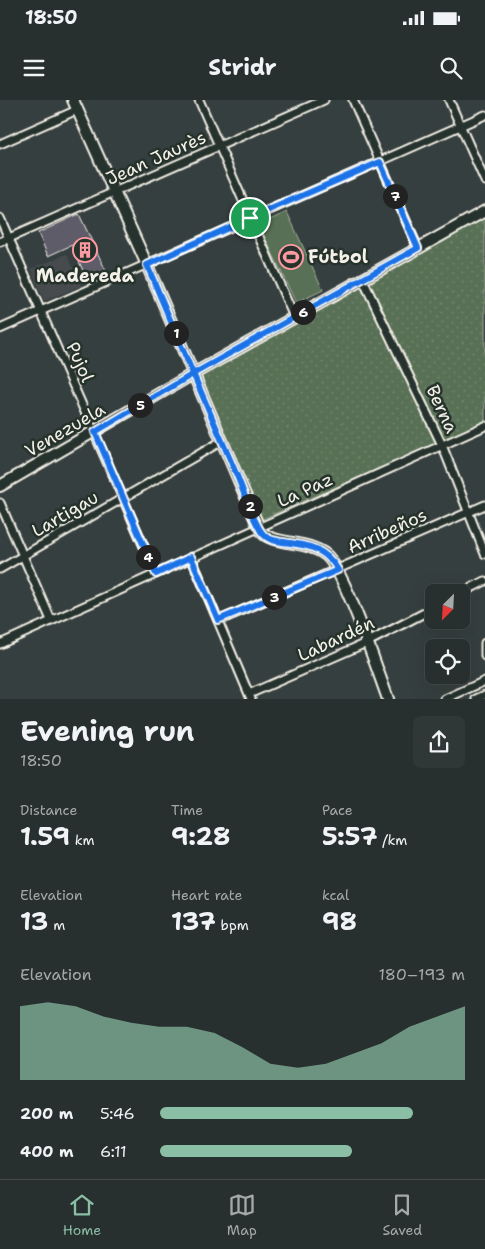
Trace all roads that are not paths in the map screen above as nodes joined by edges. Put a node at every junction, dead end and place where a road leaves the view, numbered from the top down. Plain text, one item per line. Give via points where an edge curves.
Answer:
1 (199, 100) edge
2 (324, 100) edge
3 (353, 100) edge
4 (449, 100) edge
5 (75, 105) edge
6 (485, 115) edge
7 (460, 125) junction
8 (0, 144) edge
9 (219, 146) junction
10 (380, 162) junction
11 (485, 181) edge
12 (114, 194) junction
13 (485, 211) edge
14 (0, 218) edge
15 (250, 218) junction
16 (9, 238) junction
17 (0, 242) edge
18 (418, 248) junction
19 (147, 265) junction
20 (363, 280) junction
21 (41, 311) junction
22 (294, 317) junction
23 (0, 329) edge
24 (193, 374) junction
25 (485, 426) edge
26 (95, 432) junction
27 (222, 442) junction
28 (442, 445) junction
29 (0, 486) edge
30 (123, 498) junction
31 (0, 503) edge
32 (485, 505) edge
33 (469, 511) junction
34 (259, 527) junction
35 (485, 554) edge
36 (24, 555) junction
37 (191, 557) junction
38 (0, 569) edge
39 (338, 570) junction
40 (156, 574) junction
41 (485, 581) edge
42 (470, 588) edge
43 (425, 613) edge
44 (51, 620) junction
45 (218, 620) junction
46 (366, 643) junction
47 (485, 643) edge
48 (0, 644) edge
49 (485, 656) edge
50 (485, 682) edge
51 (485, 695) edge
52 (250, 697) edge
53 (388, 699) edge
54 (445, 699) edge
55 (476, 699) edge

1 - 9 street
2 - 9 street, Jean Jaurès
3 - 10 street
4 - 7 street
5 - 8 street
5 - 12 street
6 - 7 street
7 - 10 street
7 - 11 street
9 - 12 street, Jean Jaurès
9 - 15 street
10 - 15 street
10 - 18 street
12 - 16 street, Jean Jaurès
12 - 19 street
13 - 18 street, Venezuela
14 - 16 street, Pujol
15 - 19 street
15 - 22 street
16 - 17 street, Jean Jaurès
16 - 21 street, Pujol
18 - 20 street, Venezuela
19 - 21 street
19 - 24 street
20 - 22 street, Venezuela
20 - 28 street, Berna
21 - 23 street
21 - 26 street, Pujol
22 - 24 street, Venezuela
24 - 26 street, Venezuela
24 - 27 street
25 - 28 street, La Paz
26 - 29 street, Venezuela
26 - 30 street, Pujol
27 - 30 street, Lartigau
27 - 34 street
28 - 33 street, Berna
28 - 34 street, La Paz
30 - 36 street, Lartigau
30 - 40 street, Pujol
31 - 36 street
32 - 33 street, Arribeños
33 - 35 street, Berna
33 - 39 street, Arribeños
34 - 37 street, La Paz
34 - 39 street via 268,538 317,549
36 - 38 street, Lartigau
36 - 44 street
37 - 40 street, La Paz
37 - 45 street
39 - 45 street, Arribeños
39 - 46 street
40 - 44 street, La Paz
41 - 42 street
43 - 46 street, Labardén
44 - 48 street, La Paz
45 - 52 street
46 - 52 street, Labardén
46 - 53 street
47 - 49 street
50 - 54 street
51 - 55 street

